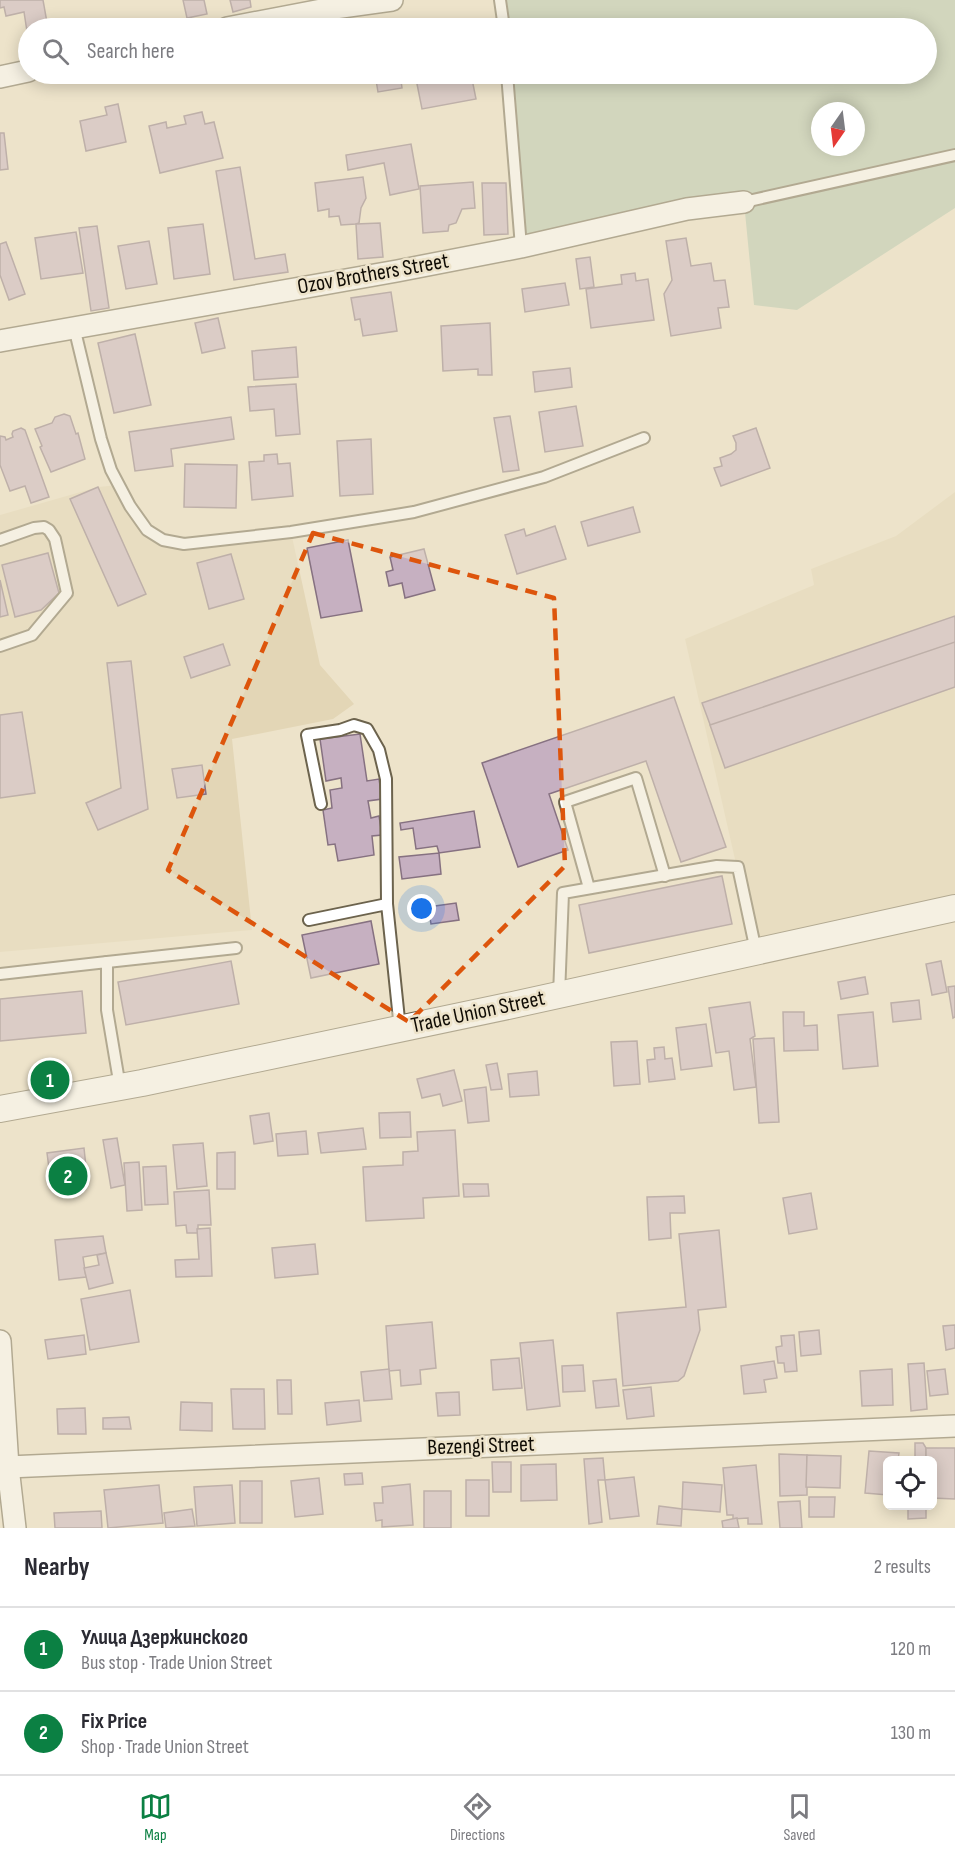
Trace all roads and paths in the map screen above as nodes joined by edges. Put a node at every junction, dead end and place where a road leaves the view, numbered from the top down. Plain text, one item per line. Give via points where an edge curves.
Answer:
1 (392, 0) edge
2 (501, 0) edge
3 (280, 18) edge
4 (503, 18) edge
5 (18, 73) edge
6 (0, 77) edge
7 (508, 84) edge
8 (955, 155) edge
9 (744, 202) joint
10 (521, 247) junction
11 (75, 327) junction
12 (0, 341) edge
13 (644, 438) dead end
14 (0, 540) edge
15 (0, 646) edge
16 (321, 804) dead end
17 (665, 876) junction
18 (589, 888) junction
19 (387, 904) junction
20 (955, 908) edge
21 (309, 920) dead end
22 (236, 948) dead end
23 (756, 952) junction
24 (107, 962) junction
25 (0, 974) edge
26 (559, 995) junction
27 (400, 1029) junction
28 (120, 1087) junction
29 (0, 1109) edge
30 (0, 1341) edge
31 (955, 1426) edge
32 (8, 1467) junction
33 (15, 1528) edge

1 - 3 street
2 - 4 lane
5 - 6 street
7 - 10 lane
8 - 9 lane
9 - 10 street, Ozov Brothers Street via 687,209
10 - 11 street, Ozov Brothers Street
11 - 12 street, Ozov Brothers Street
11 - 13 lane via 111,470 147,530 163,540 184,544 414,512 544,477
14 - 15 lane via 34,528 44,527 53,533 67,593 32,635
16 - 19 lane via 307,735 354,724 367,729 379,750 386,779
17 - 18 lane
17 - 18 lane via 636,778 566,802
17 - 23 lane via 717,866 738,867
18 - 26 lane via 563,892
19 - 21 lane
19 - 27 lane
20 - 23 street, Trade Union Street
22 - 24 lane
23 - 26 street, Trade Union Street
24 - 25 lane
24 - 28 lane via 107,1010
26 - 27 street, Trade Union Street
27 - 28 street, Trade Union Street
28 - 29 street, Trade Union Street
30 - 32 street
31 - 32 street, Bezengi Street
32 - 33 street

